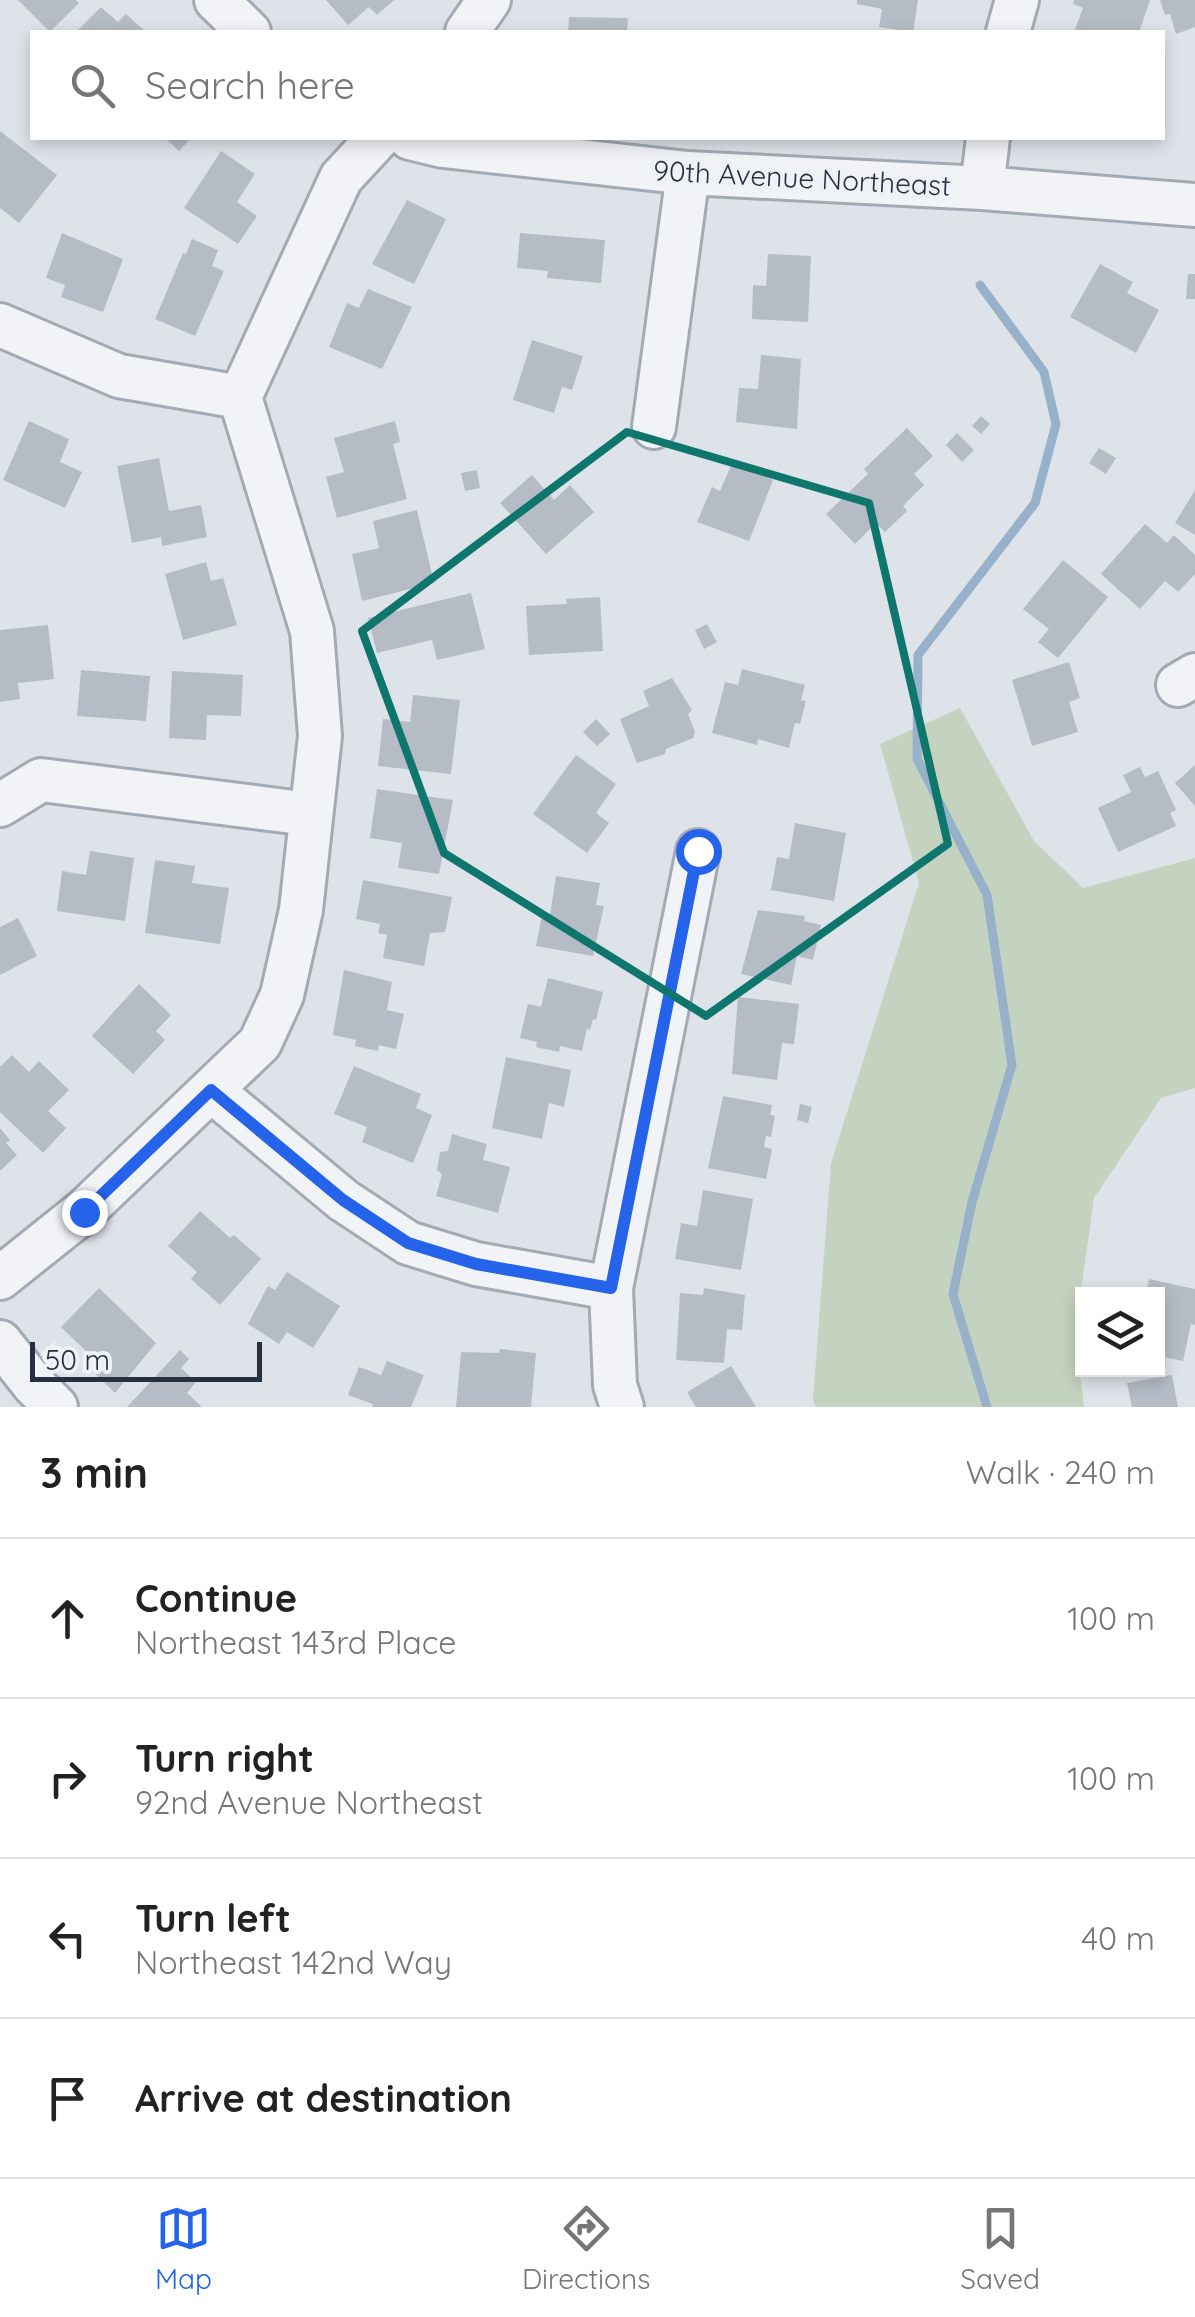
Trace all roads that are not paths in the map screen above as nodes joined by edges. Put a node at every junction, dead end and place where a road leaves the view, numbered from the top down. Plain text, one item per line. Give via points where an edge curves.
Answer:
1 (216, 0) edge
2 (489, 0) edge
3 (1017, 0) edge
4 (247, 30) edge
5 (468, 30) edge
6 (1009, 30) edge
7 (376, 140) edge
8 (418, 140) edge
9 (988, 140) edge
10 (688, 173) junction
11 (982, 188) junction
12 (1195, 205) edge
13 (0, 325) edge
14 (240, 397) junction
15 (654, 427) dead end
16 (0, 805) edge
17 (309, 814) junction
18 (698, 851) dead end
19 (211, 1090) junction
20 (0, 1278) edge
21 (611, 1288) junction
22 (0, 1342) edge
23 (56, 1407) edge
24 (622, 1407) edge

1 - 4 street
2 - 5 street
3 - 6 street
7 - 14 street via 341,178
8 - 10 street, 90th Avenue Northeast
9 - 11 street
10 - 11 street, 90th Avenue Northeast
10 - 15 street
11 - 12 street, 90th Avenue Northeast
13 - 14 street via 119,376
14 - 17 street via 312,631 320,736
16 - 17 street via 41,780
17 - 19 street via 300,910 282,995 260,1042
18 - 21 street
19 - 20 street via 84,1212
19 - 21 street via 343,1200 408,1243 476,1264
21 - 24 street
22 - 23 street

